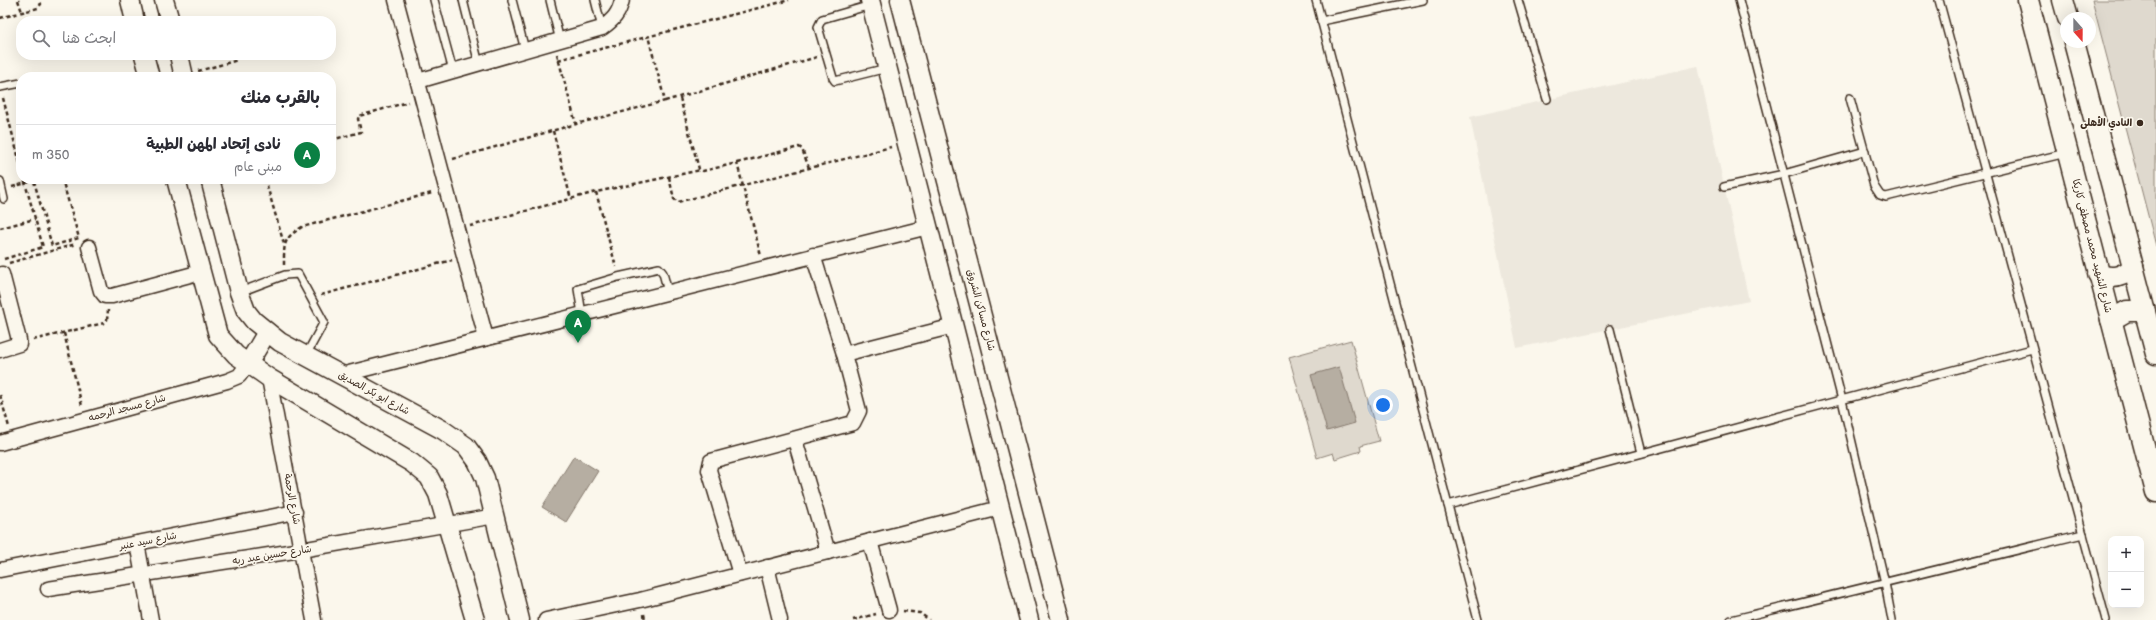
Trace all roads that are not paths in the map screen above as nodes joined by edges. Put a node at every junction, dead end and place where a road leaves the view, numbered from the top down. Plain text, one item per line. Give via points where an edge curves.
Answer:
1 (130, 0) edge
2 (164, 0) edge
3 (396, 0) edge
4 (434, 0) edge
5 (463, 0) edge
6 (512, 0) edge
7 (550, 0) edge
8 (595, 0) edge
9 (622, 0) edge
10 (900, 0) edge
11 (1316, 0) edge
12 (1424, 0) edge
13 (1518, 0) edge
14 (1739, 0) edge
15 (1939, 0) edge
16 (2028, 0) edge
17 (2063, 0) edge
18 (871, 2) edge
19 (2066, 12) edge
20 (134, 16) edge
21 (169, 16) edge
22 (1321, 21) junction
23 (602, 28) junction
24 (557, 41) junction
25 (2076, 48) edge
26 (525, 50) junction
27 (144, 60) edge
28 (180, 60) edge
29 (479, 64) junction
30 (888, 68) junction
31 (452, 71) junction
32 (145, 72) edge
33 (183, 72) edge
34 (418, 81) junction
35 (16, 84) edge
36 (0, 87) edge
37 (1850, 98) dead end
38 (1548, 100) dead end
39 (1865, 151) junction
40 (2068, 152) junction
41 (1985, 173) junction
42 (1784, 174) junction
43 (0, 181) edge
44 (177, 184) edge
45 (211, 184) edge
46 (1724, 187) dead end
47 (4, 199) dead end
48 (928, 227) junction
49 (89, 247) road end
50 (813, 255) junction
51 (2133, 267) junction
52 (200, 272) junction
53 (2, 274) dead end
54 (2098, 274) junction
55 (240, 292) junction
56 (668, 292) junction
57 (2145, 311) junction
58 (582, 314) junction
59 (2111, 320) junction
60 (954, 326) junction
61 (1610, 329) dead end
62 (267, 332) junction
63 (486, 338) junction
64 (2032, 349) junction
65 (0, 350) edge
66 (844, 354) junction
67 (2156, 354) edge
68 (306, 355) junction
69 (248, 364) junction
70 (341, 374) junction
71 (269, 378) junction
72 (1842, 400) junction
73 (1005, 405) junction
74 (977, 414) junction
75 (795, 440) junction
76 (6, 441) edge
77 (1016, 444) junction
78 (986, 450) junction
79 (1642, 453) junction
80 (2156, 492) edge
81 (1448, 505) junction
82 (1000, 508) junction
83 (295, 512) junction
84 (495, 516) junction
85 (447, 526) junction
86 (2083, 534) junction
87 (870, 541) junction
88 (136, 543) junction
89 (301, 550) junction
90 (828, 552) junction
91 (767, 567) junction
92 (0, 570) edge
93 (142, 574) junction
94 (740, 574) junction
95 (1885, 583) junction
96 (48, 589) dead end
97 (889, 610) road end
98 (151, 620) edge
99 (314, 620) edge
100 (475, 620) edge
101 (520, 620) edge
102 (546, 620) edge
103 (780, 620) edge
104 (1029, 620) edge
105 (1061, 620) edge
106 (1478, 620) edge
107 (1731, 620) edge
108 (1892, 620) edge
109 (2106, 620) edge

1 - 20 street
2 - 21 street
3 - 34 street
4 - 31 lane
5 - 29 lane
6 - 26 lane
7 - 24 lane
8 - 23 lane
9 - 23 street via 613,20
10 - 73 street, شارع مساكن الشروق
11 - 22 lane
12 - 22 lane
13 - 38 lane
14 - 42 lane
15 - 41 lane
16 - 40 main road, شارع الشهيد محمد مصطفى كاريكا
17 - 19 main road
18 - 30 street
18 - 30 lane via 820,20 818,27 833,78 837,81
22 - 81 lane
23 - 24 street
24 - 26 street
25 - 51 main road
26 - 29 street
27 - 32 street
28 - 33 street
29 - 31 street
30 - 48 street
31 - 34 street
34 - 63 street
35 - 36 lane
37 - 39 lane
39 - 41 lane via 1874,186 1880,195 1886,197
39 - 42 lane
40 - 41 lane
40 - 54 main road, شارع الشهيد محمد مصطفى كاريكا
41 - 64 lane
42 - 46 lane
42 - 72 lane
43 - 47 lane
44 - 52 street
45 - 55 street, شارع ابو بكر الصديق
48 - 50 street
48 - 60 street
49 - 52 street via 105,296
50 - 56 street
50 - 66 street
51 - 54 main road via 2117,277
51 - 57 main road
52 - 69 street via 218,335 229,349
53 - 65 street via 19,344
54 - 59 main road, شارع الشهيد محمد مصطفى كاريكا
55 - 62 street, شارع ابو بكر الصديق via 246,311
55 - 68 lane via 285,275 298,274 324,322
56 - 58 street
56 - 58 lane via 659,268 618,277 578,290
57 - 59 main road via 2127,311
57 - 67 main road
58 - 63 street
59 - 80 main road, شارع الشهيد محمد مصطفى كاريكا
60 - 66 street
60 - 74 street
61 - 79 lane
62 - 68 street, شارع ابو بكر الصديق
62 - 69 street
63 - 70 street
64 - 72 lane
64 - 86 lane
66 - 75 street via 859,411 857,418 847,426
68 - 70 street, شارع ابو بكر الصديق
69 - 71 street
69 - 76 street, شارع مسجد الرحمه via 234,379
70 - 84 street, شارع ابو بكر الصديق via 443,430 466,446 485,478
71 - 83 street, شارع الرحمة
71 - 85 street via 422,470 434,485
72 - 79 lane
72 - 95 lane
73 - 74 street via 994,417 988,418
73 - 77 street, شارع مساكن الشروق
74 - 78 street
75 - 90 street
75 - 94 street via 715,459 710,464 709,470
77 - 78 street via 999,441
77 - 105 street, شارع مساكن الشروق
78 - 82 street
79 - 81 lane
81 - 106 lane
82 - 87 street
82 - 104 street
83 - 88 street, شارع سيد عنبر
83 - 89 street, شارع الرحمة
84 - 85 street, شارع حسين عبد ربه
84 - 101 street, شارع ابو بكر الصديق
85 - 89 street, شارع حسين عبد ربه
85 - 100 street
86 - 95 lane
86 - 109 lane
87 - 90 street
87 - 97 street
88 - 92 street, شارع سيد عنبر
88 - 93 street
89 - 93 street, شارع حسين عبد ربه
89 - 99 street, شارع الرحمة
90 - 91 street
91 - 94 street
91 - 103 street
93 - 96 street, شارع حسين عبد ربه
93 - 98 street
94 - 102 street via 640,600
95 - 107 lane
95 - 108 lane

